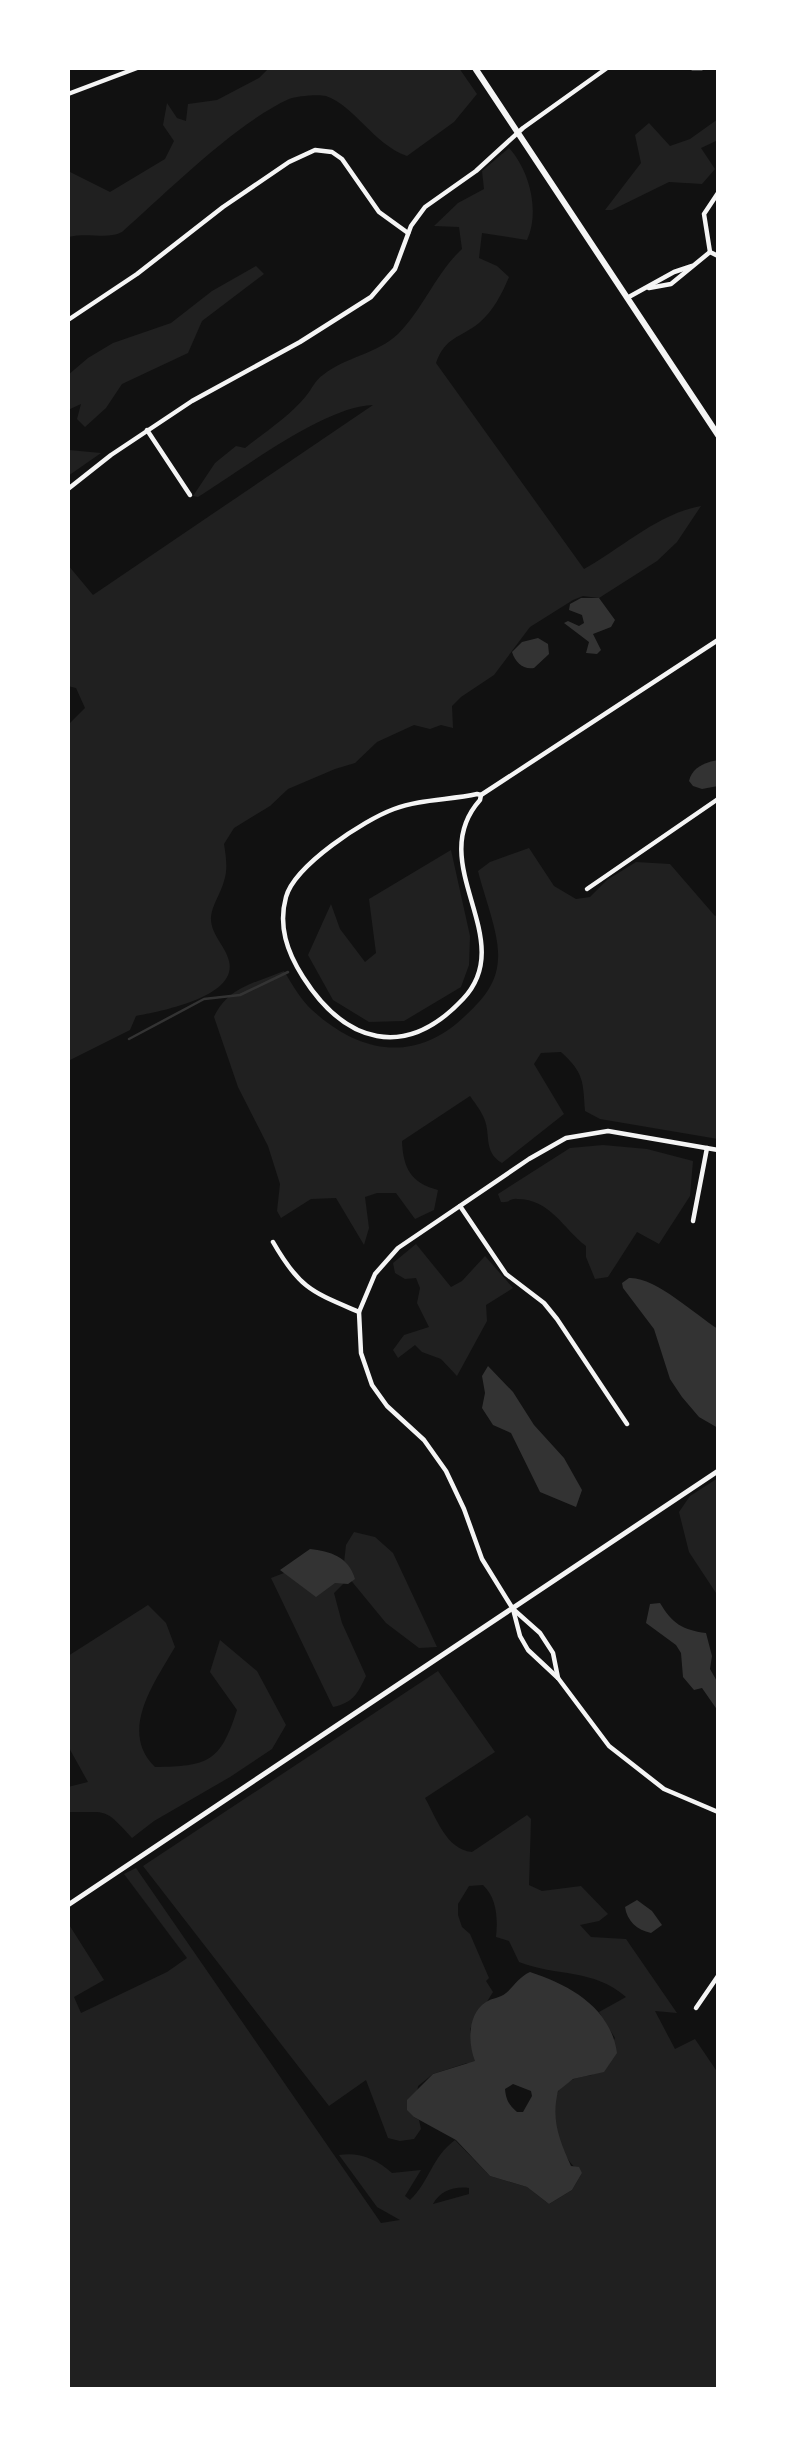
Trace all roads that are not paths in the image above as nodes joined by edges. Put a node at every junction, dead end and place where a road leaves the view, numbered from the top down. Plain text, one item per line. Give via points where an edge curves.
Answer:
1 (137, 68) edge
2 (475, 68) edge
3 (607, 68) edge
4 (692, 68) edge
5 (702, 68) edge
6 (68, 94) edge
7 (518, 134) junction
8 (718, 193) edge
9 (408, 233) junction
10 (710, 252) junction
11 (718, 256) edge
12 (692, 266) junction
13 (649, 288) junction
14 (627, 298) junction
15 (68, 320) edge
16 (147, 430) junction
17 (718, 435) edge
18 (68, 489) edge
19 (190, 495) dead end
20 (718, 640) edge
21 (481, 796) junction
22 (718, 799) edge
23 (587, 889) dead end
24 (707, 1148) junction
25 (718, 1150) edge
26 (460, 1206) junction
27 (693, 1221) dead end
28 (273, 1242) dead end
29 (359, 1311) junction
30 (626, 1424) dead end
31 (718, 1471) edge
32 (513, 1608) junction
33 (558, 1678) junction
34 (718, 1812) edge
35 (68, 1905) edge
36 (718, 1976) edge
37 (696, 2008) dead end

1 - 6 street
2 - 7 main road
3 - 7 street
4 - 5 street
7 - 9 street via 476,172 425,207
7 - 14 main road
8 - 10 street via 704,214
9 - 15 street via 379,212 342,159 321,150 307,152
9 - 16 street via 395,269 371,297
10 - 11 street
10 - 12 street
12 - 13 street
12 - 13 street via 671,284
13 - 14 street
14 - 17 main road
16 - 18 street
16 - 19 street
20 - 21 street
21 - 21 street via 464,825 460,849 481,937 472,986 456,1006 411,1032 378,1036 351,1028 319,1002 293,959 283,933 290,887 316,857 384,813 417,803
22 - 23 street
24 - 25 street
24 - 26 street via 608,1132 579,1134 558,1142
24 - 27 street
26 - 29 street via 390,1256 375,1274
26 - 30 street via 506,1274 557,1319
28 - 29 street via 288,1266 317,1295
29 - 32 street via 361,1353 372,1385 387,1406 424,1440 446,1471 482,1559
31 - 32 street
32 - 33 street via 528,1650
32 - 33 street via 540,1633 553,1653
32 - 35 street
33 - 34 street via 595,1731 632,1766 664,1789
36 - 37 street

